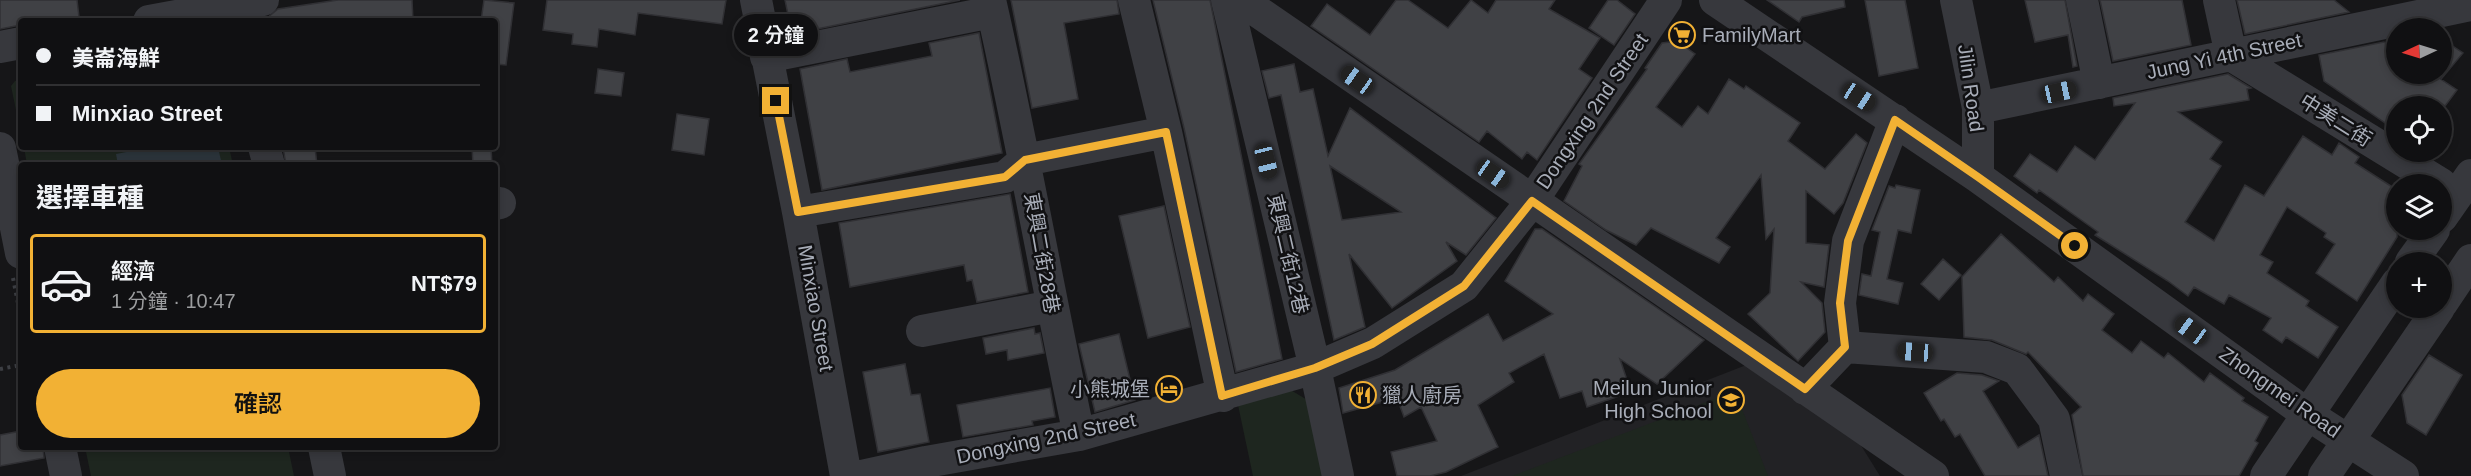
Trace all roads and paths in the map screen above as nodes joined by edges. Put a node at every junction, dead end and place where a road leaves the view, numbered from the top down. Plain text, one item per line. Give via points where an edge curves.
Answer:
1 (263, 0) edge
2 (756, 0) edge
3 (1134, 0) edge
4 (1227, 0) edge
5 (1241, 0) edge
6 (1666, 0) edge
7 (1714, 0) edge
8 (1956, 0) edge
9 (2082, 0) edge
10 (2219, 0) edge
11 (2471, 5) edge
12 (991, 6) edge
13 (230, 9) edge
14 (2373, 12) edge
15 (169, 18) edge
16 (18, 44) edge
17 (0, 47) edge
18 (2231, 55) junction
19 (766, 57) junction
20 (2099, 83) junction
21 (1978, 108) junction
22 (1895, 120) junction
23 (1166, 132) junction
24 (0, 148) edge
25 (1025, 160) junction
26 (1978, 177) junction
27 (2454, 193) edge
28 (1532, 201) junction
29 (798, 212) junction
30 (18, 238) edge
31 (2471, 260) edge
32 (2452, 288) edge
33 (2386, 299) edge
34 (1052, 306) junction
35 (2432, 318) edge
36 (922, 331) dead end
37 (1845, 347) junction
38 (18, 366) edge
39 (1315, 368) junction
40 (0, 369) edge
41 (1805, 389) junction
42 (1222, 396) junction
43 (2307, 414) junction
44 (1079, 435) junction
45 (2348, 440) junction
46 (61, 450) edge
47 (325, 450) edge
48 (932, 469) edge
49 (66, 476) edge
50 (330, 476) edge
51 (846, 476) edge
52 (862, 476) edge
53 (1338, 476) edge
54 (1933, 476) edge
55 (2066, 476) edge
56 (2266, 476) edge
57 (2324, 476) edge
58 (2403, 476) edge

1 - 13 street
2 - 19 street, Minxiao Street
3 - 23 street
4 - 39 street, 東興二街12巷
5 - 28 street
6 - 28 street, Dongxing 2nd Street
7 - 22 street, Zhongmei Road
8 - 21 street, Jilin Road
9 - 20 street
10 - 18 street
11 - 14 street, Jung Yi 4th Street
12 - 19 street
12 - 25 street, 東興二街28巷
13 - 15 street
14 - 18 street, Jung Yi 4th Street
16 - 17 street
18 - 20 street, Jung Yi 4th Street
18 - 27 street, 中美二街
19 - 29 street, Minxiao Street
20 - 21 street, Jung Yi 4th Street
21 - 26 street, Jilin Road
22 - 26 street, Zhongmei Road
22 - 37 street via 1848,241 1840,303
23 - 25 street
23 - 42 street
24 - 30 street
25 - 29 street via 1005,177
25 - 34 street, 東興二街28巷
26 - 43 street, Zhongmei Road
28 - 39 street, Dongxing 2nd Street via 1464,286 1372,344
28 - 41 street
29 - 51 street, Minxiao Street
31 - 32 street
33 - 43 street
34 - 36 street
34 - 44 street, 東興二街28巷
35 - 45 street
37 - 41 street
37 - 55 street via 1986,357 2017,369 2054,418
38 - 40 path
39 - 42 street, Dongxing 2nd Street
39 - 53 street, 東興二街12巷
41 - 54 street
42 - 44 street, Dongxing 2nd Street
43 - 45 street, Zhongmei Road
43 - 56 street
44 - 48 street, Dongxing 2nd Street
45 - 57 street
45 - 58 street, Zhongmei Road
46 - 49 street
47 - 50 street
48 - 52 street, Dongxing 2nd Street

